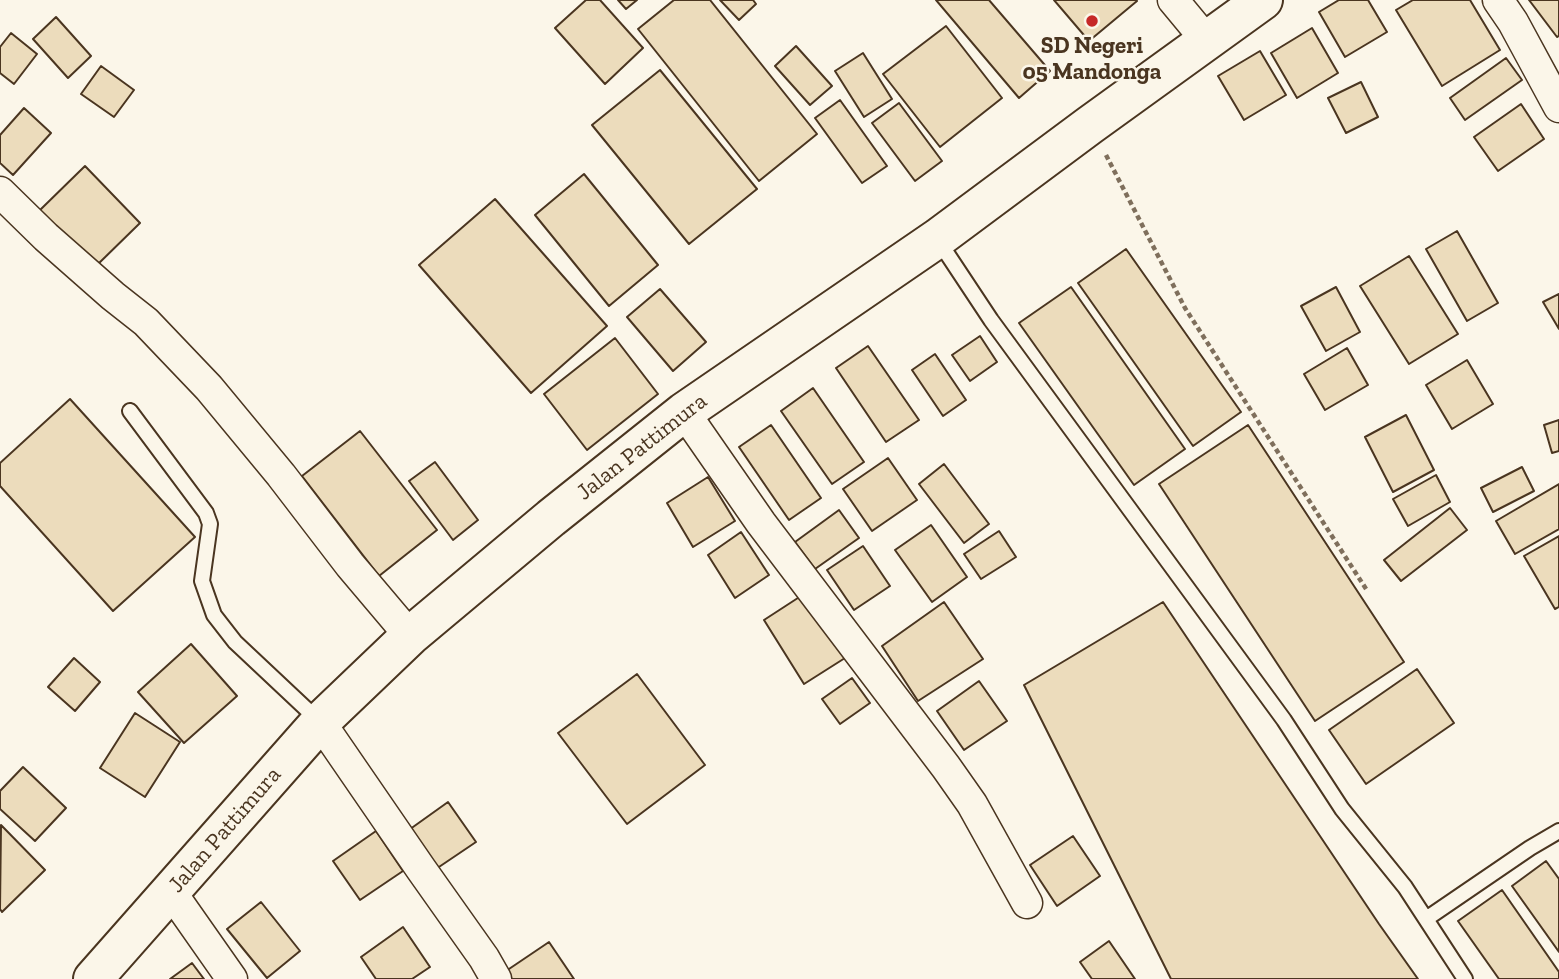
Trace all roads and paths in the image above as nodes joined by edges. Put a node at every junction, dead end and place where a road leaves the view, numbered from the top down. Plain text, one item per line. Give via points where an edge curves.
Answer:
1 (1173, 0) edge
2 (1263, 0) edge
3 (1498, 0) edge
4 (1207, 41) junction
5 (1559, 107) edge
6 (1090, 125) junction
7 (0, 192) edge
8 (937, 238) junction
9 (130, 411) dead end
10 (684, 412) junction
11 (1368, 592) dead end
12 (410, 636) junction
13 (320, 722) junction
14 (1559, 831) edge
15 (171, 892) junction
16 (1027, 903) dead end
17 (1426, 919) junction
18 (93, 979) edge
19 (232, 979) edge
20 (496, 979) edge
21 (1465, 979) edge

1 - 4 street
2 - 4 highway, Jalan Pattimura
3 - 5 street
4 - 6 highway, Jalan Pattimura
6 - 8 highway, Jalan Pattimura
6 - 11 path via 1185,308
7 - 12 street via 146,322 209,388
8 - 10 highway, Jalan Pattimura
8 - 17 lane via 991,320 1284,720 1342,809
9 - 13 lane via 210,524 202,581 214,615 235,642
10 - 12 highway, Jalan Pattimura
10 - 16 street via 761,523 972,804
12 - 13 highway, Jalan Pattimura
13 - 15 highway, Jalan Pattimura
13 - 20 street
14 - 17 lane
15 - 18 highway, Jalan Pattimura
15 - 19 street
17 - 21 lane

